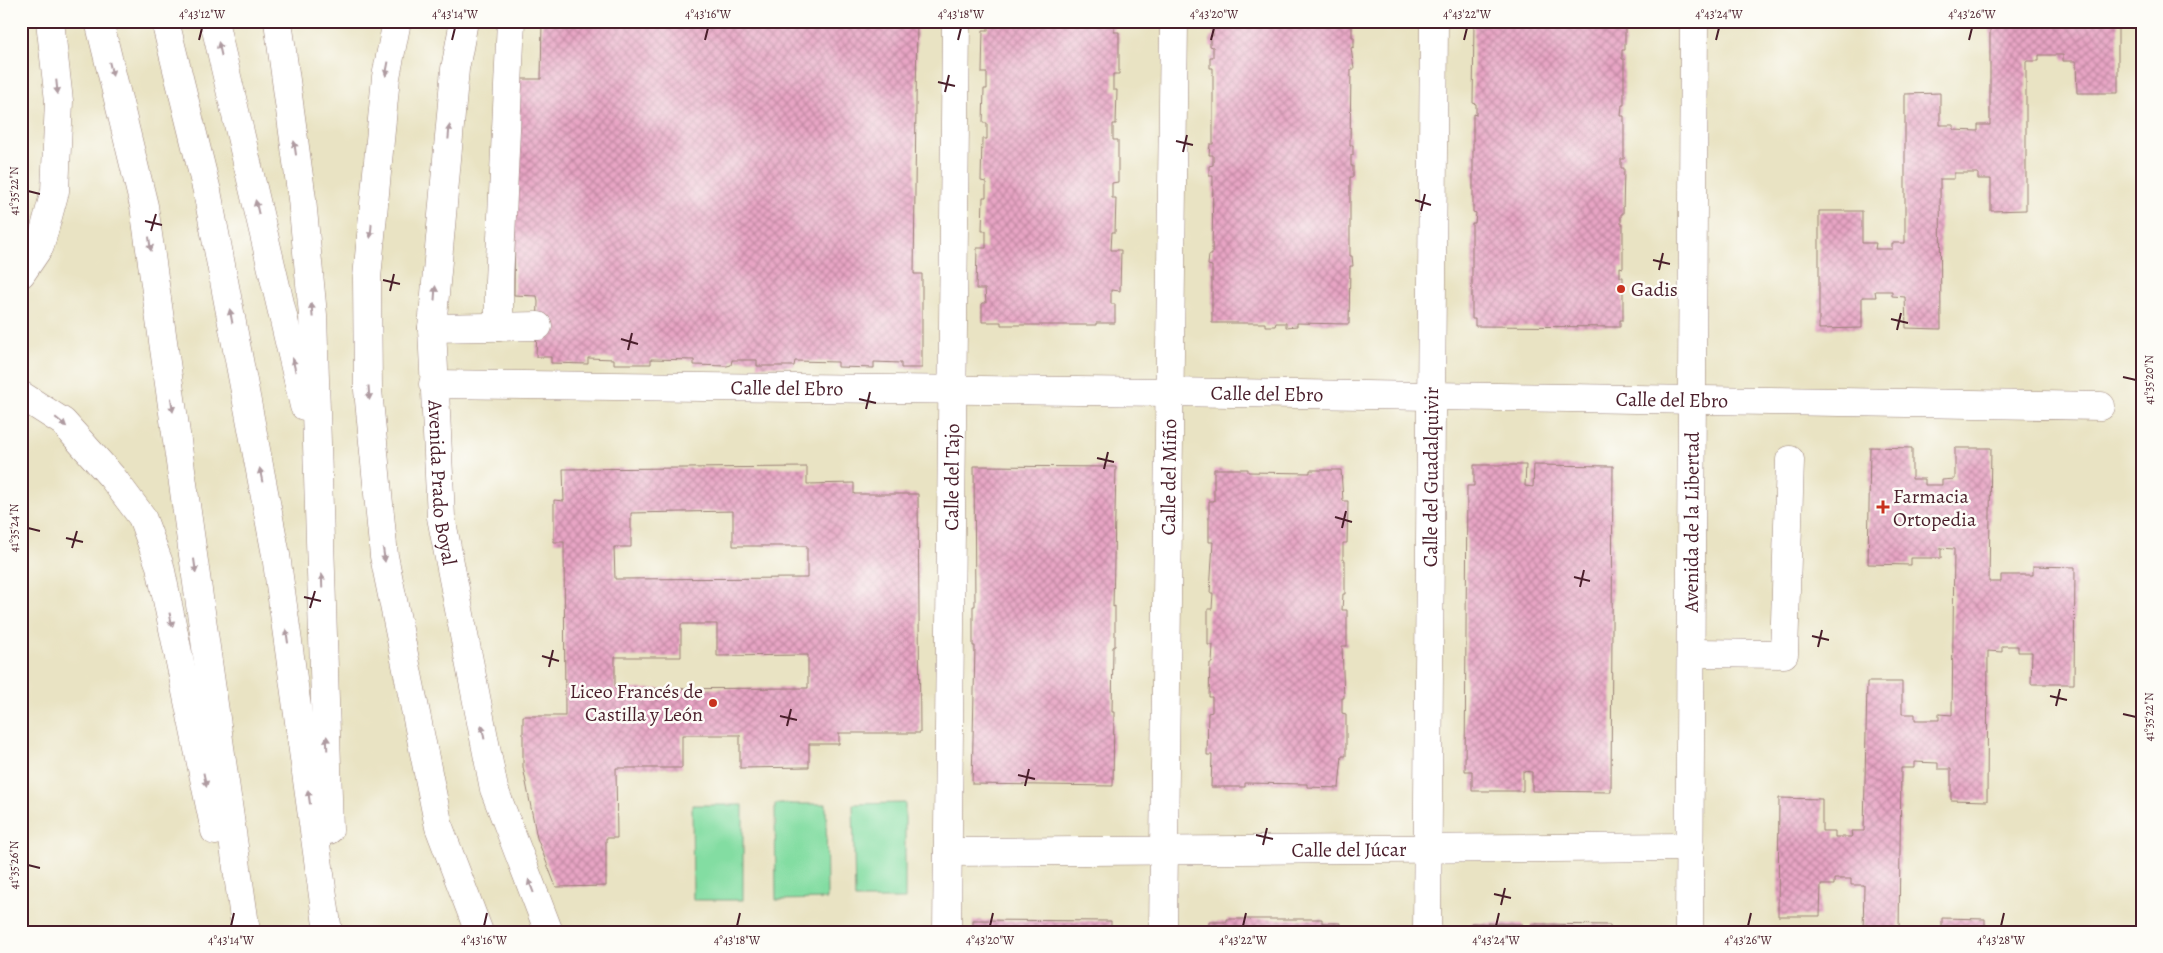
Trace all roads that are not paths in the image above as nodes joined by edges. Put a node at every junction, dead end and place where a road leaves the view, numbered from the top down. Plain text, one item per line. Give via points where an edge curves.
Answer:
1 (50, 21) edge
2 (99, 21) edge
3 (165, 21) edge
4 (214, 21) edge
5 (278, 21) edge
6 (397, 21) edge
7 (464, 21) edge
8 (511, 21) edge
9 (956, 21) edge
10 (1174, 21) edge
11 (1434, 21) edge
12 (1694, 21) edge
13 (21, 274) edge
14 (538, 326) dead end
15 (499, 327) junction
16 (432, 328) junction
17 (433, 384) junction
18 (952, 390) junction
19 (1169, 392) junction
20 (21, 395) edge
21 (1431, 396) junction
22 (1692, 400) junction
23 (2101, 406) dead end
24 (1790, 460) dead end
25 (318, 464) junction
26 (1691, 653) junction
27 (1690, 847) junction
28 (1427, 849) junction
29 (1164, 850) junction
30 (948, 852) junction
31 (236, 932) edge
32 (246, 932) edge
33 (328, 932) edge
34 (332, 932) edge
35 (479, 932) edge
36 (549, 932) edge
37 (947, 932) edge
38 (1163, 932) edge
39 (1426, 932) edge
40 (1688, 932) edge

1 -> 13 main road via 59,101 55,191 40,246
2 -> 32 main road via 144,206
33 -> 3 main road via 276,555 207,191
25 -> 4 main road
25 -> 5 main road via 312,316 302,199
6 -> 35 main road via 386,77 367,278 369,400 384,556 435,808 439,827
16 -> 7 main road, Avenida Prado Boyal via 455,69
8 - 15 main road
9 - 18 main road, Calle del Tajo
10 - 19 main road, Calle del Miño
11 - 21 main road, Calle del Guadalquivir
12 - 22 main road, Avenida de la Libertad
14 - 15 main road
15 - 16 main road
16 - 17 main road, Avenida Prado Boyal
17 - 18 main road, Calle del Ebro
36 -> 17 main road, Avenida Prado Boyal via 494,789 441,517
18 - 19 main road, Calle del Ebro
18 - 30 main road, Calle del Tajo
19 - 21 main road, Calle del Ebro
19 - 29 main road, Calle del Miño
20 -> 31 main road via 62,422 112,476 142,517 160,566
21 - 22 main road, Calle del Ebro
21 - 28 main road, Calle del Guadalquivir
22 - 23 main road, Calle del Ebro
22 - 26 main road, Avenida de la Libertad
24 - 26 main road via 1784,654
34 -> 25 main road
26 - 27 main road, Avenida de la Libertad
27 - 28 main road, Calle del Júcar
27 - 40 main road, Avenida de la Libertad
28 - 29 main road, Calle del Júcar
28 - 39 main road, Calle del Guadalquivir
29 - 30 main road, Calle del Júcar
29 - 38 main road, Calle del Miño
30 - 37 main road, Calle del Tajo

